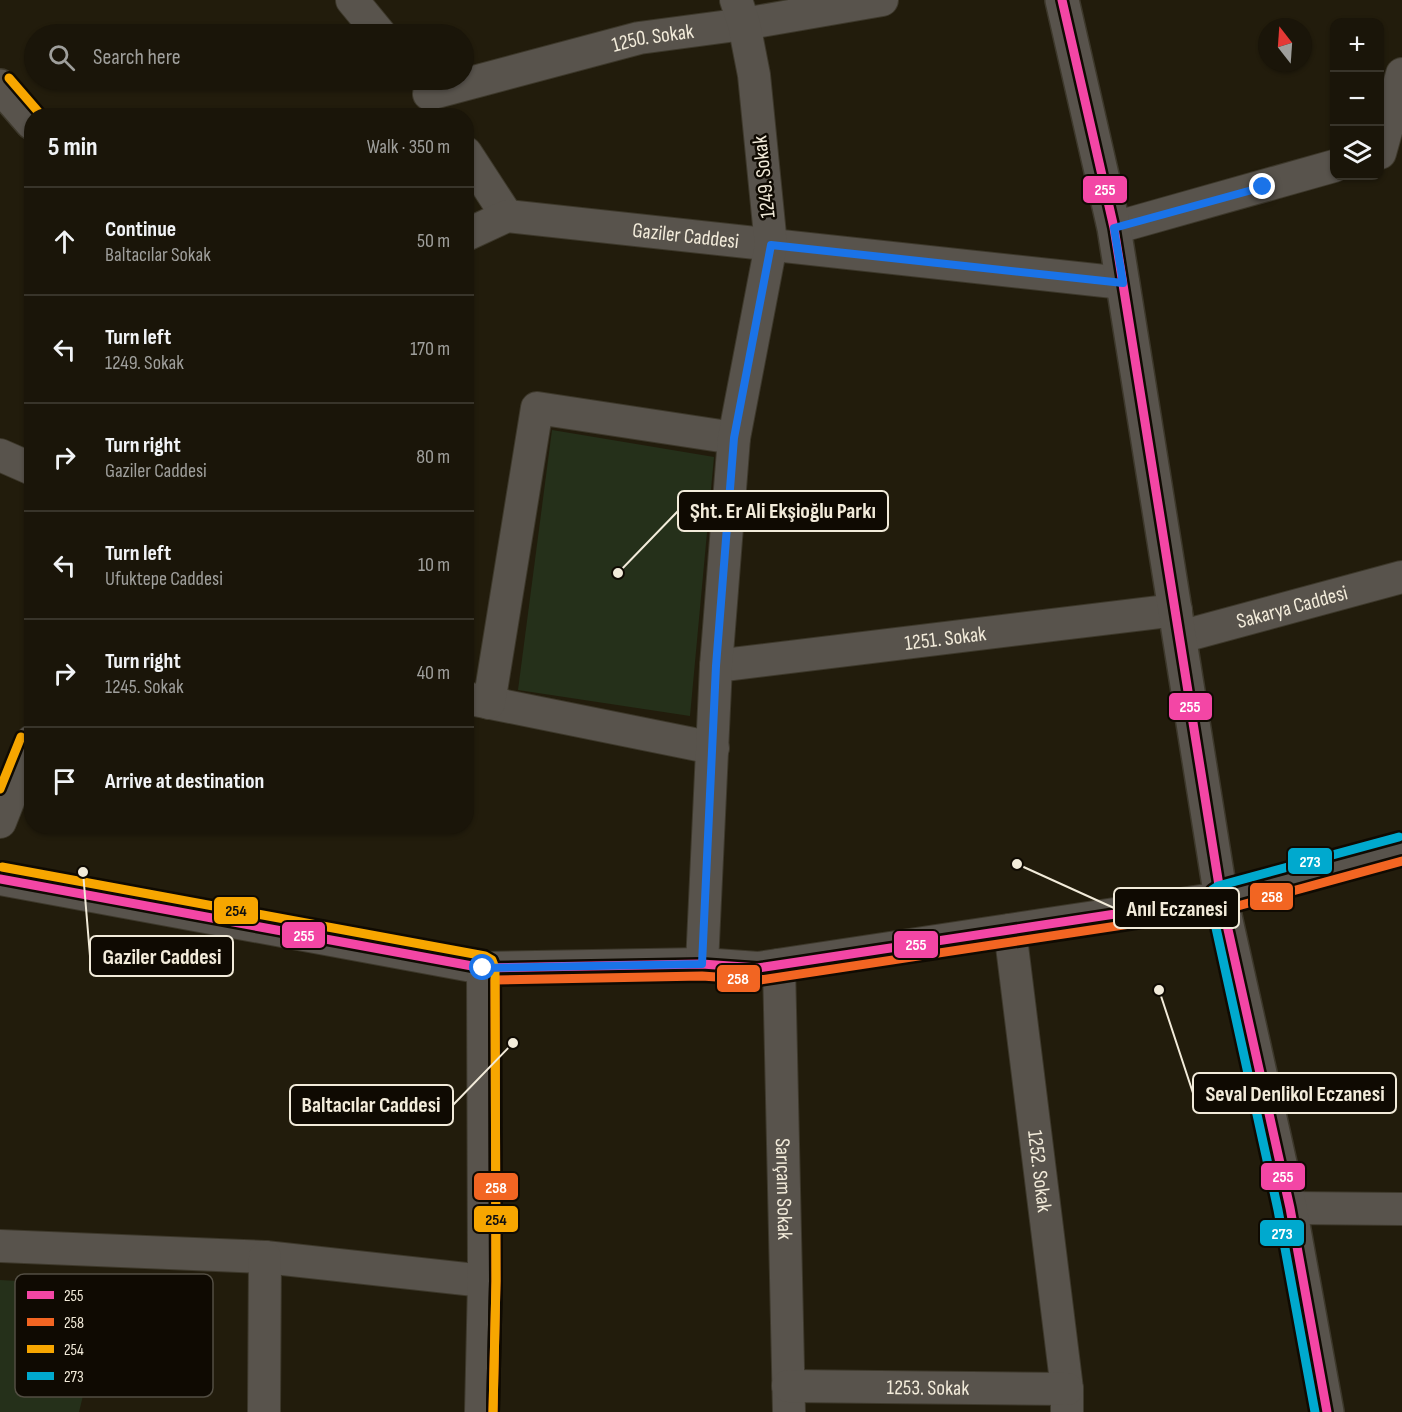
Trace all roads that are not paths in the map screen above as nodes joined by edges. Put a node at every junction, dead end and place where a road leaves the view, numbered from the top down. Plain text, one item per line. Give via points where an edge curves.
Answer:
1 (352, 0) edge
2 (882, 0) edge
3 (1062, 0) edge
4 (740, 12) edge
5 (372, 24) edge
6 (1402, 74) edge
7 (474, 84) edge
8 (0, 86) edge
9 (451, 90) edge
10 (429, 96) edge
11 (24, 114) edge
12 (1384, 139) edge
13 (1402, 147) edge
14 (1384, 152) edge
15 (474, 165) edge
16 (1330, 167) edge
17 (507, 216) junction
18 (1114, 228) junction
19 (474, 231) edge
20 (771, 245) junction
21 (1123, 283) junction
22 (734, 438) junction
23 (0, 455) edge
24 (24, 466) edge
25 (1402, 577) edge
26 (1178, 624) junction
27 (716, 666) junction
28 (478, 700) edge
29 (712, 748) junction
30 (24, 750) edge
31 (10, 766) edge
32 (0, 822) edge
33 (1402, 849) edge
34 (0, 879) edge
35 (1221, 898) junction
36 (1010, 930) junction
37 (702, 964) junction
38 (779, 965) junction
39 (483, 968) junction
40 (1290, 1208) junction
41 (1402, 1209) edge
42 (0, 1246) edge
43 (265, 1257) junction
44 (484, 1281) junction
45 (788, 1399) edge
46 (1067, 1400) edge
47 (264, 1412) edge
48 (481, 1412) edge
49 (1327, 1412) edge

1 - 5 street
2 - 4 street, 1250. Sokak
3 - 18 street
4 - 7 street, 1250. Sokak
4 - 20 street, 1249. Sokak via 754,75
6 - 12 street
8 - 11 street
9 - 10 street, 1250. Sokak
13 - 14 street
15 - 17 street
16 - 18 street
17 - 19 street
17 - 20 street, Gaziler Caddesi
18 - 21 street
20 - 21 street, Gaziler Caddesi
20 - 22 street, 1249. Sokak
21 - 26 street
22 - 27 street, 1249. Sokak
22 - 28 street via 537,408
23 - 24 street
25 - 26 street, Sakarya Caddesi
26 - 27 street, 1251. Sokak
26 - 35 street
27 - 29 street, 1249. Sokak
28 - 29 street
29 - 37 street, 1249. Sokak
30 - 31 street
31 - 32 street
33 - 35 street
34 - 39 street
35 - 36 street
35 - 40 street
36 - 38 street
36 - 46 street, 1252. Sokak
37 - 38 street via 758,968
37 - 39 street
38 - 45 street, Sarıçam Sokak
39 - 44 street
40 - 41 street
40 - 49 street
42 - 43 street
43 - 44 street
43 - 47 street
44 - 48 street
45 - 46 street, 1253. Sokak

